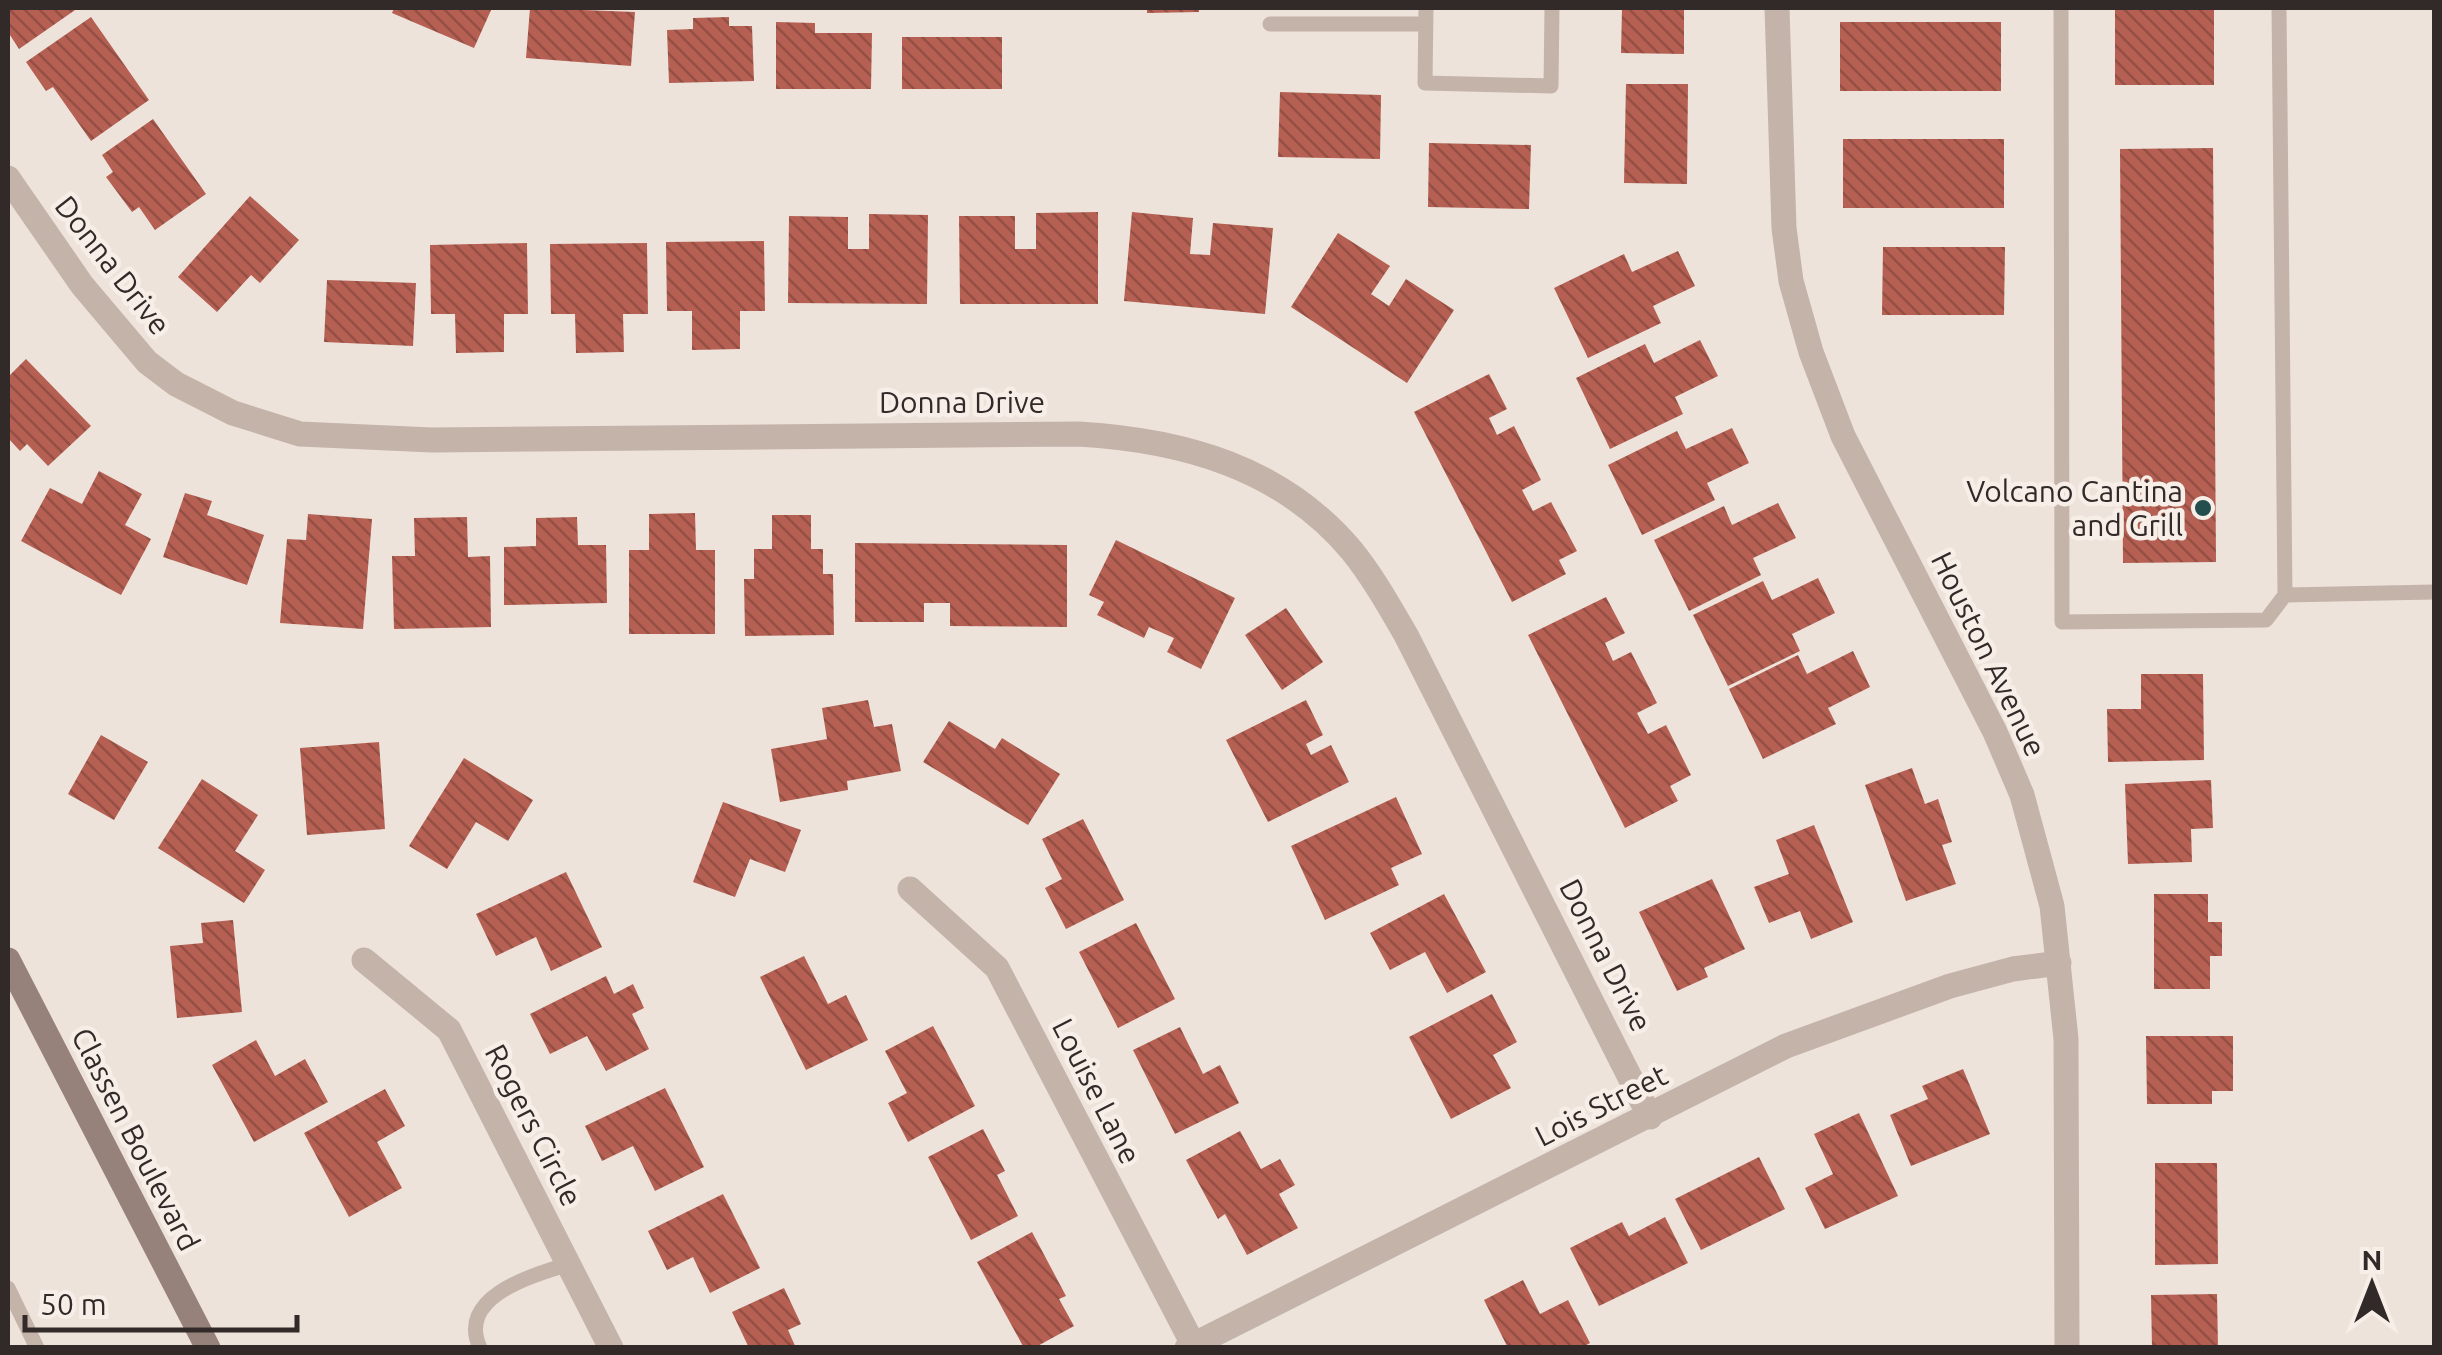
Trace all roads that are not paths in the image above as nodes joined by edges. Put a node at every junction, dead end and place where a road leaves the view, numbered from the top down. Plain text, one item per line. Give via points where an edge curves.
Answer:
1 (1552, 8) edge
2 (1777, 8) edge
3 (2061, 8) edge
4 (2280, 8) edge
5 (1426, 16) edge
6 (1270, 24) dead end
7 (8, 178) edge
8 (2434, 592) edge
9 (2285, 595) junction
10 (910, 889) dead end
11 (8, 960) edge
12 (364, 960) dead end
13 (2059, 964) junction
14 (1650, 1117) junction
15 (569, 1264) junction
16 (8, 1288) edge
17 (1192, 1346) edge
18 (38, 1348) edge
19 (208, 1348) edge
20 (480, 1348) edge
21 (612, 1348) edge
22 (2067, 1348) edge

1 - 5 lane via 1551,86 1425,83
2 - 13 street, Houston Avenue via 1784,228 1811,352 1843,436 2022,796 2052,906
3 - 9 lane via 2062,622 2266,620
4 - 9 lane
5 - 6 lane
7 - 14 street, Donna Drive via 82,285 147,362 233,413 300,434 432,440 1078,434 1170,444 1245,468 1318,516 1373,578
8 - 9 lane
10 - 17 street, Louise Lane via 997,968
11 - 19 street, Classen Boulevard
12 - 15 street, Rogers Circle via 449,1030
13 - 14 street, Lois Street via 2012,969 1876,1012 1786,1046
13 - 22 street, Houston Avenue via 2066,1039
14 - 17 street, Lois Street
15 - 20 lane via 490,1298 477,1318
15 - 21 street, Rogers Circle
16 - 18 lane

